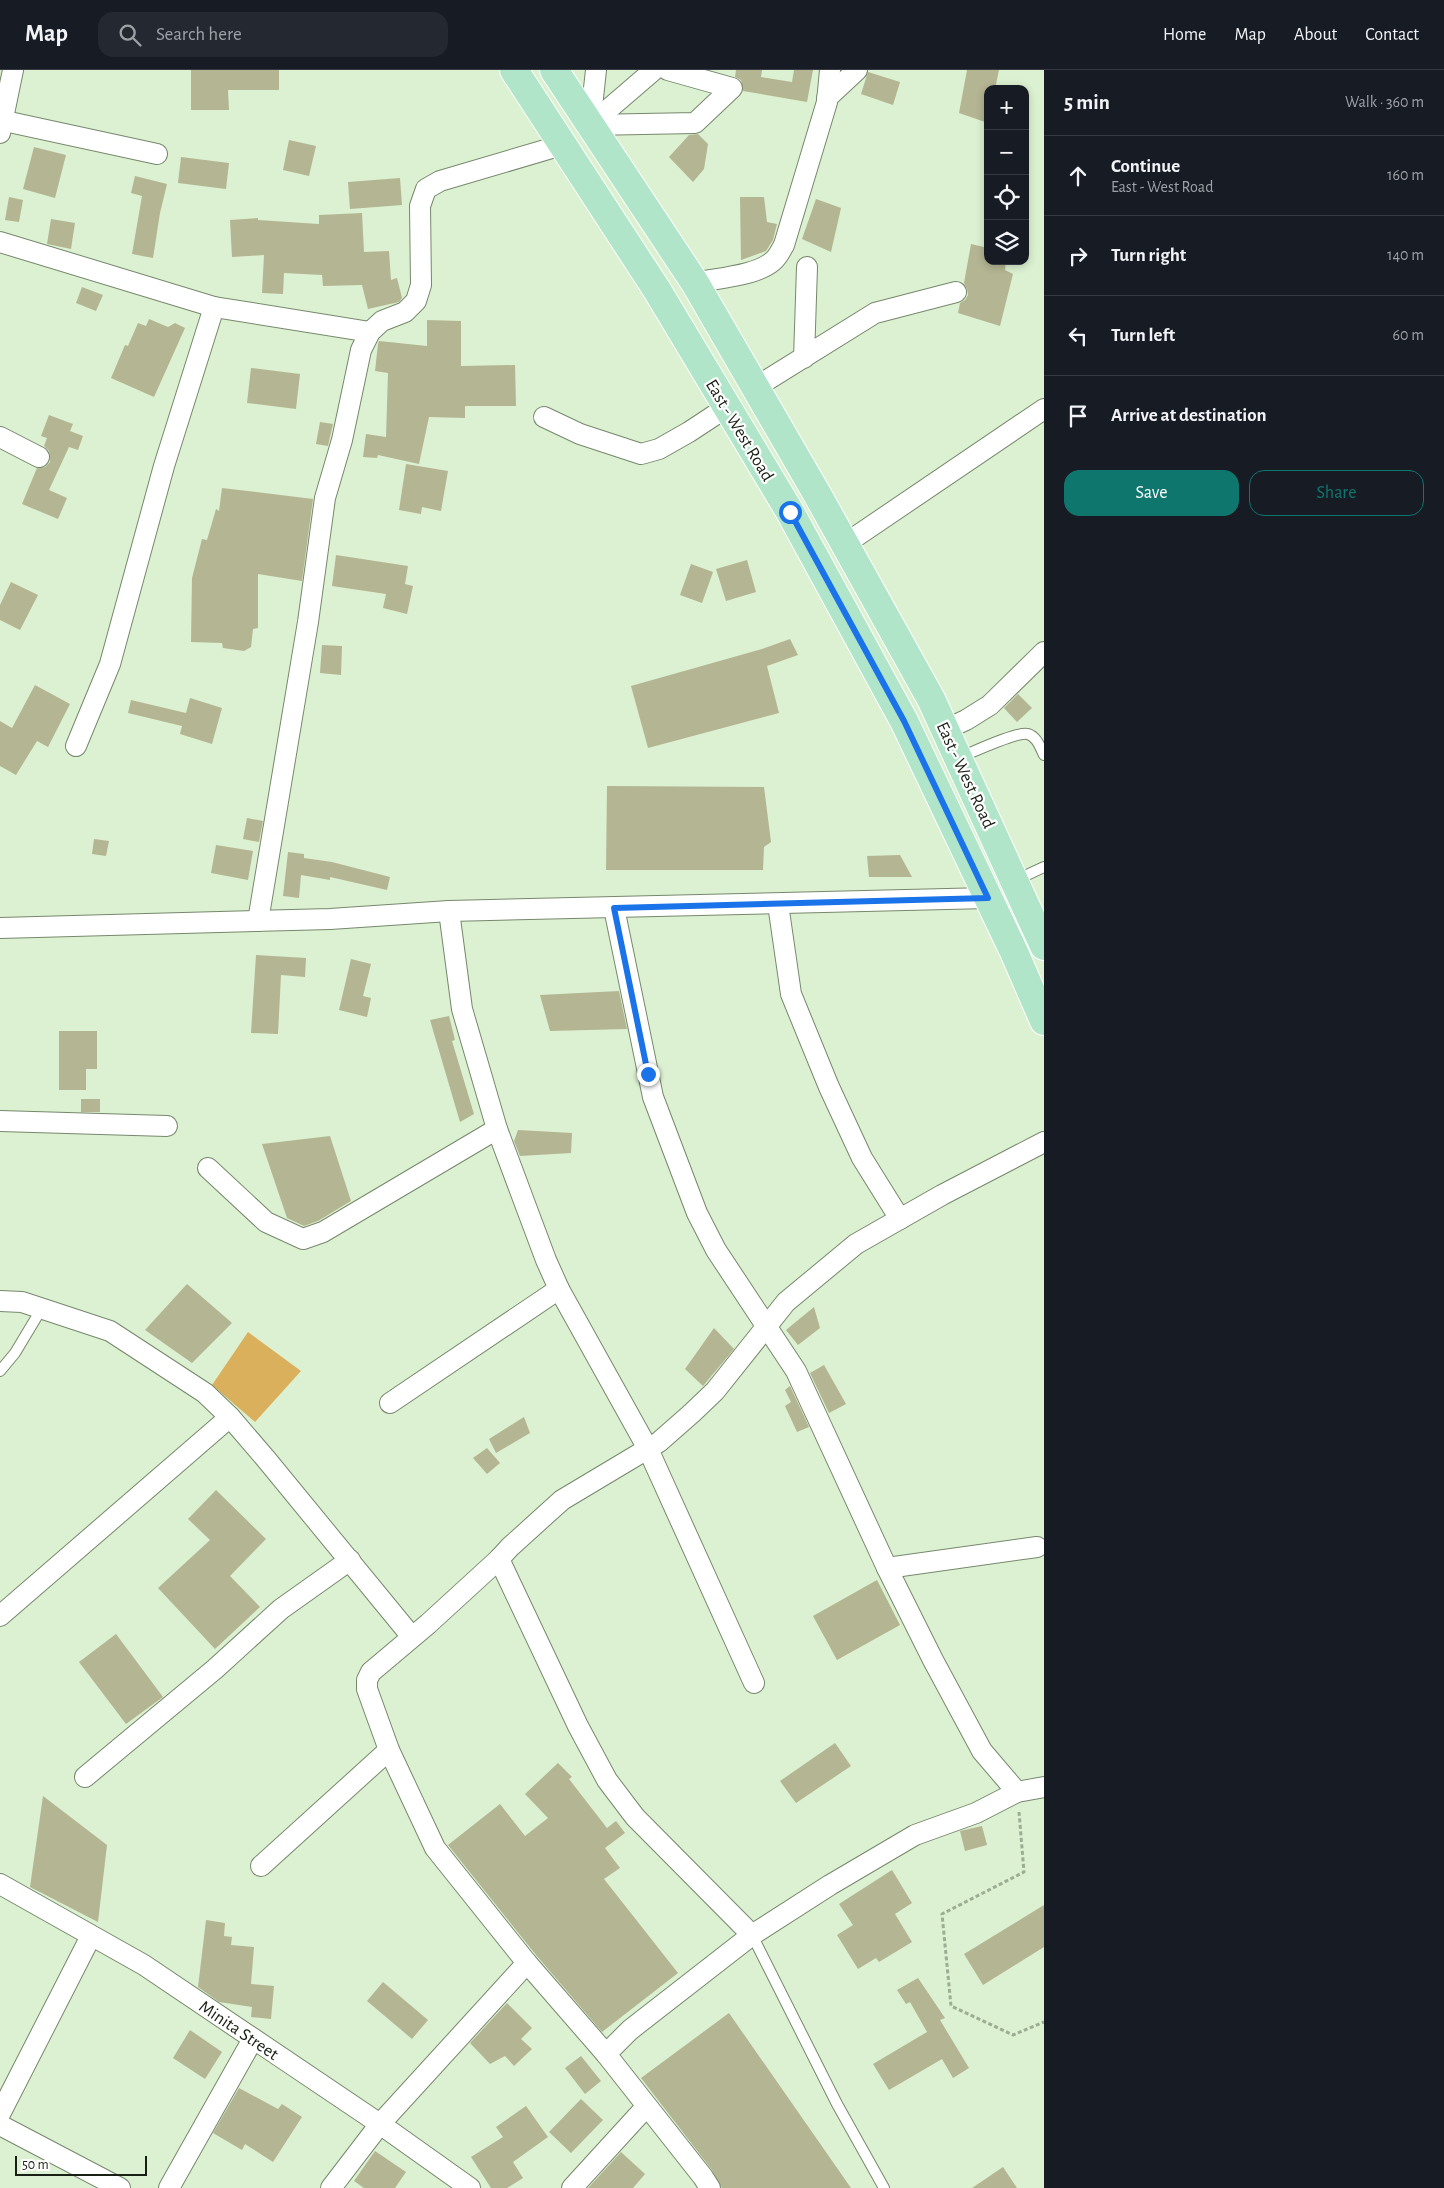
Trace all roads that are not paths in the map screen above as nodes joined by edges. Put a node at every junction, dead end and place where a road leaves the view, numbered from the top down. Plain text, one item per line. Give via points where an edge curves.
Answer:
1 (13, 70) edge
2 (514, 70) edge
3 (554, 70) edge
4 (596, 70) edge
5 (654, 70) edge
6 (668, 70) edge
7 (830, 70) edge
8 (857, 70) edge
9 (828, 98) junction
10 (0, 125) edge
11 (590, 125) junction
12 (562, 145) junction
13 (157, 154) dead end
14 (0, 242) edge
15 (807, 267) dead end
16 (695, 283) junction
17 (956, 292) dead end
18 (214, 307) junction
19 (370, 332) junction
20 (804, 358) junction
21 (756, 386) junction
22 (727, 407) junction
23 (1044, 409) edge
24 (544, 417) dead end
25 (0, 437) edge
26 (39, 457) dead end
27 (845, 544) junction
28 (1044, 652) edge
29 (944, 730) junction
30 (76, 746) dead end
31 (1044, 755) edge
32 (957, 758) junction
33 (1044, 866) edge
34 (1028, 897) edge
35 (988, 898) junction
36 (778, 904) junction
37 (614, 908) junction
38 (449, 911) junction
39 (258, 921) junction
40 (0, 928) edge
41 (1044, 946) edge
42 (1044, 1021) edge
43 (0, 1121) edge
44 (167, 1126) dead end
45 (497, 1129) junction
46 (1044, 1142) edge
47 (208, 1168) dead end
48 (900, 1219) junction
49 (559, 1289) junction
50 (0, 1301) edge
51 (42, 1308) junction
52 (768, 1325) junction
53 (0, 1371) edge
54 (390, 1402) dead end
55 (230, 1417) junction
56 (648, 1449) junction
57 (1037, 1548) dead end
58 (500, 1559) junction
59 (350, 1560) junction
60 (888, 1568) junction
61 (0, 1616) edge
62 (412, 1638) junction
63 (754, 1683) dead end
64 (389, 1750) junction
65 (85, 1777) dead end
66 (1044, 1787) edge
67 (1017, 1792) junction
68 (261, 1866) dead end
69 (0, 1884) edge
70 (752, 1935) junction
71 (91, 1936) junction
72 (527, 1964) junction
73 (253, 2039) junction
74 (606, 2054) junction
75 (646, 2107) junction
76 (0, 2114) edge
77 (380, 2124) junction
78 (0, 2125) edge
79 (120, 2188) edge
80 (169, 2188) edge
81 (330, 2188) edge
82 (470, 2188) edge
83 (572, 2188) edge
84 (710, 2188) edge
85 (884, 2188) edge

1 - 10 street
2 - 12 main road, East - West Road
3 - 11 main road, East - West Road
4 - 11 street
5 - 11 street
6 - 11 street via 732,88 695,123
7 - 9 street
8 - 9 street
9 - 16 street via 784,245 775,260 750,272
10 - 13 street
11 - 16 main road, East - West Road
12 - 19 street via 440,181 426,189 420,206 421,285 416,301 405,312 382,321
12 - 22 main road, East - West Road via 657,290
14 - 18 street
15 - 20 street
16 - 21 main road, East - West Road
17 - 20 street via 875,313
18 - 19 street
18 - 30 street via 164,466 110,664
19 - 39 street via 361,350 342,440 325,498 308,622
20 - 21 street
21 - 27 main road, East - West Road
22 - 24 street via 659,449 641,454 580,434
22 - 35 main road, East - West Road via 790,512 904,721
23 - 27 street
25 - 26 street
27 - 29 main road, East - West Road via 931,699
28 - 29 street via 990,705
29 - 32 main road, East - West Road
31 - 32 lane via 1038,741 1028,734 1016,735
32 - 34 main road, East - West Road
33 - 34 lane
34 - 41 main road, East - West Road
35 - 36 street
35 - 42 main road, East - West Road
36 - 37 street
36 - 48 street via 791,994 862,1158
37 - 38 street
37 - 52 street via 652,1097 697,1213 716,1250
38 - 39 street
38 - 45 street via 462,1009
39 - 40 street
43 - 44 street
45 - 47 street via 323,1232 303,1239 266,1222
45 - 49 street
46 - 48 street
48 - 52 street via 856,1244 786,1302
49 - 54 street
49 - 56 street
50 - 51 street via 22,1302
51 - 53 lane
51 - 55 street via 110,1331 206,1393
52 - 56 street via 715,1391
52 - 60 street via 796,1371
55 - 59 street
55 - 61 street
56 - 58 street via 562,1500 510,1546
56 - 63 street
57 - 60 street
58 - 62 street
58 - 70 street via 607,1780 636,1817
59 - 62 street
59 - 65 street via 281,1609 215,1669
60 - 67 street via 982,1751
62 - 64 street via 371,1672 367,1680 367,1689
64 - 68 street
64 - 72 street via 435,1848
66 - 67 street
67 - 70 street via 976,1813 915,1835
69 - 71 street, Minita Street
70 - 74 street via 630,2030
70 - 85 lane via 837,2104
71 - 73 street, Minita Street via 144,1965
71 - 76 street
72 - 74 street
72 - 77 street
73 - 77 street, Minita Street
73 - 80 street
74 - 75 street
75 - 83 street
75 - 84 street
77 - 81 street
77 - 82 street, Minita Street
78 - 79 street

